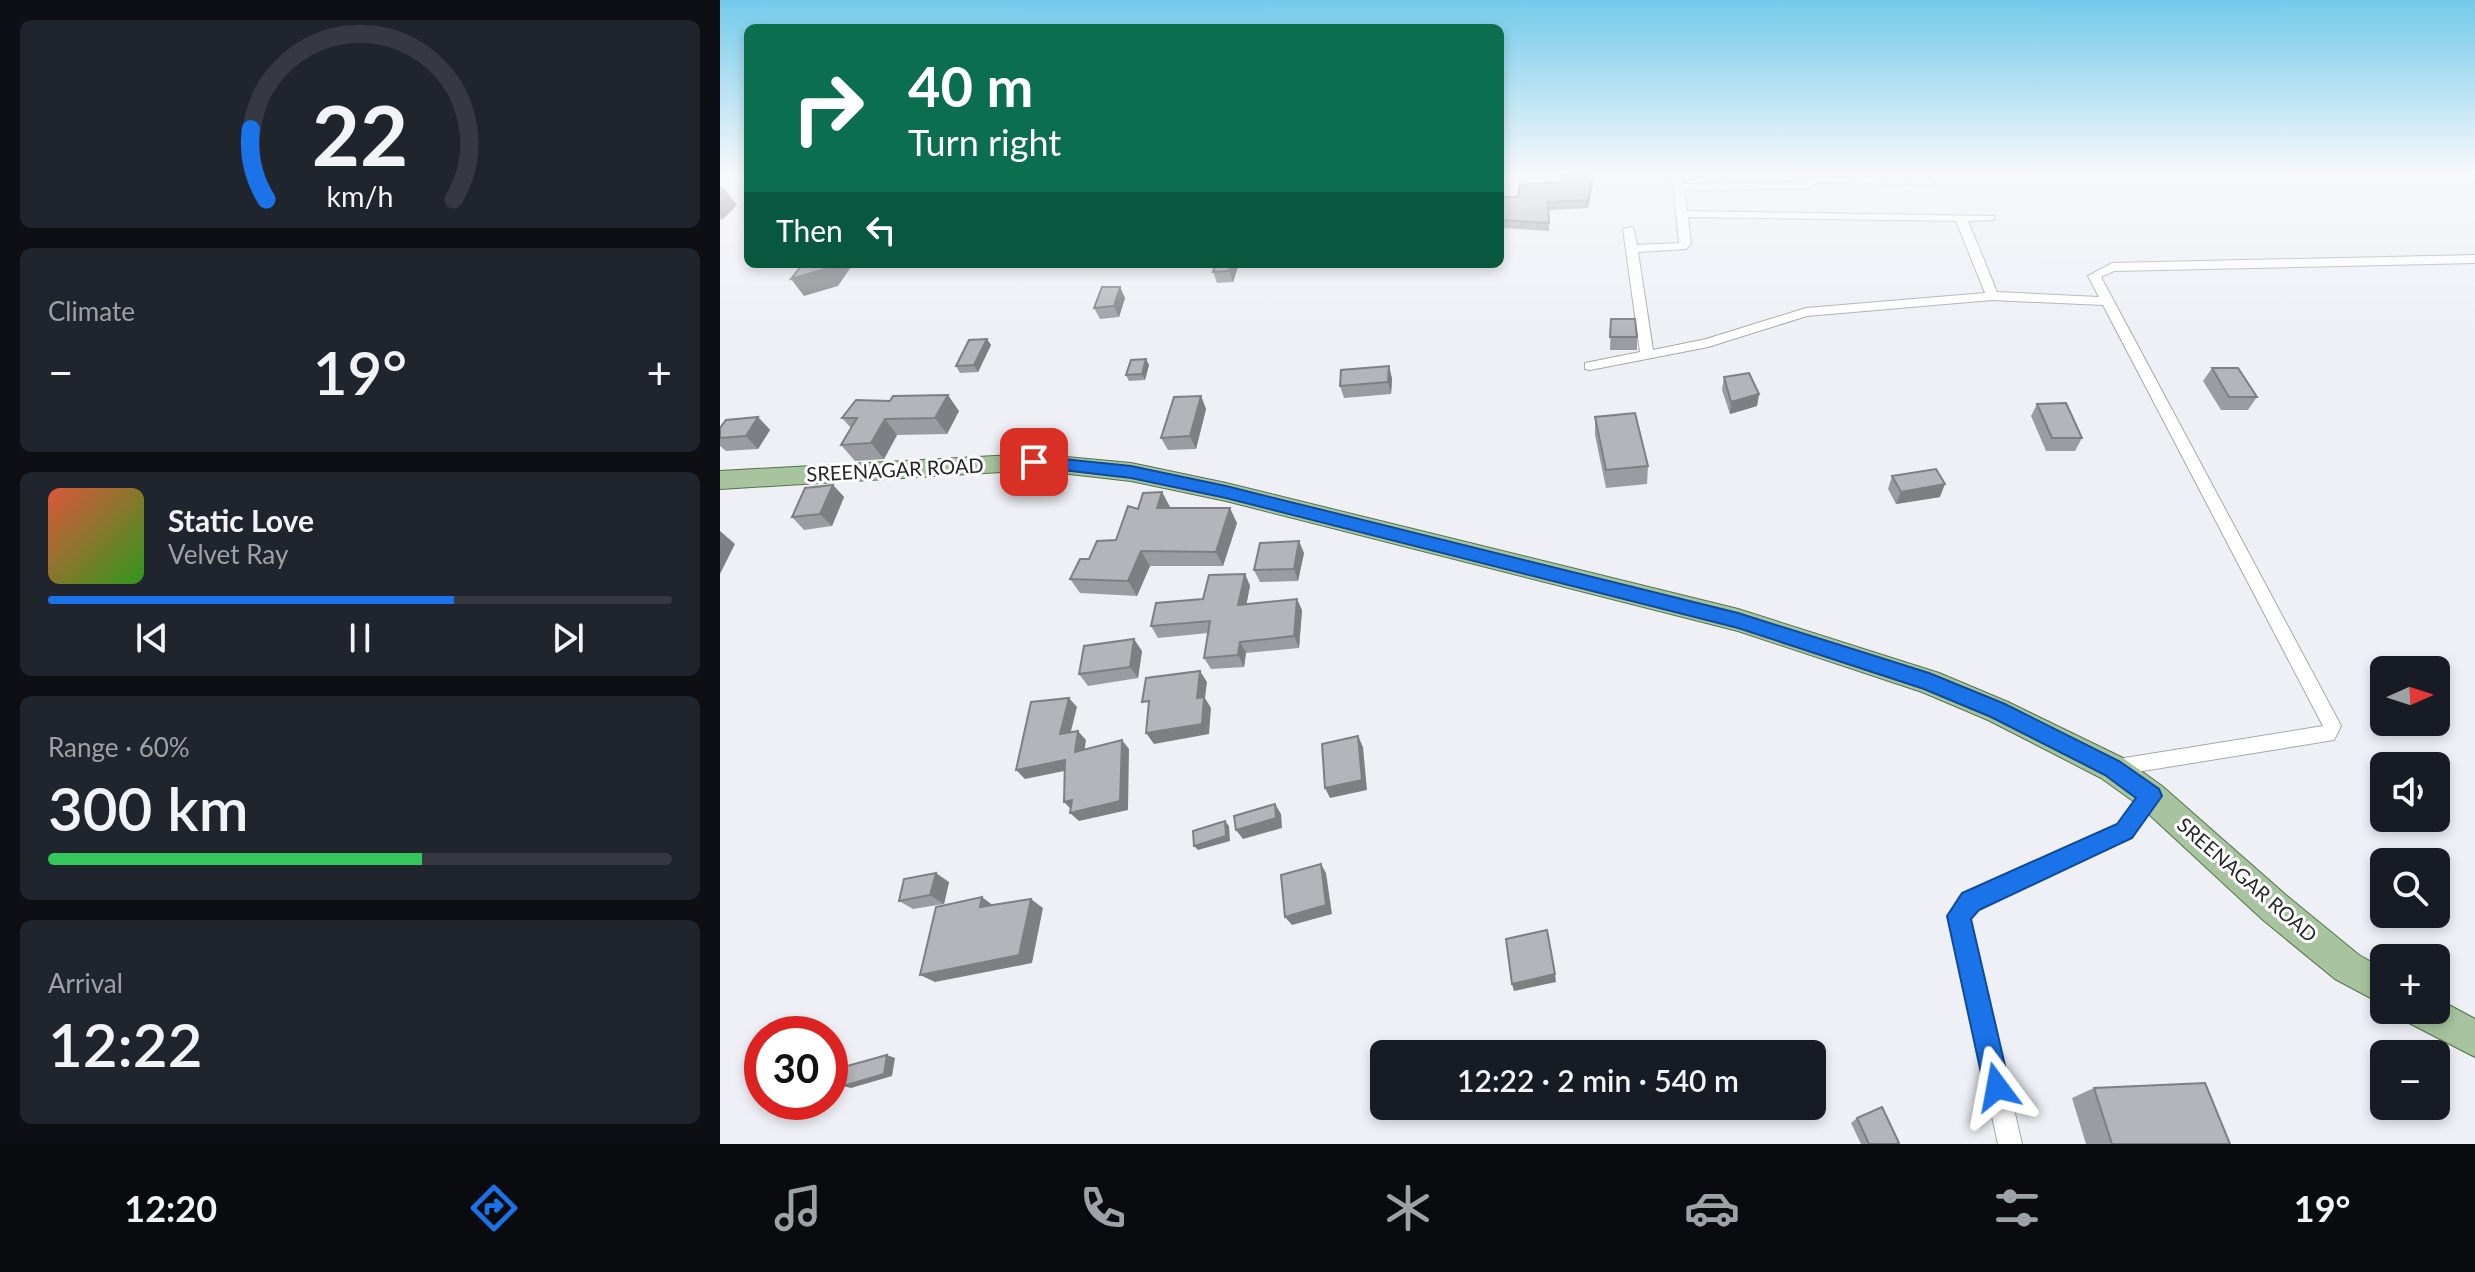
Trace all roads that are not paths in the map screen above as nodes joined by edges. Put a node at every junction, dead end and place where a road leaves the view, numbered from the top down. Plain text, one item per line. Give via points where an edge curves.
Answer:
1 (1683, 226) edge
2 (1964, 226) edge
3 (1629, 229) dead end
4 (1632, 249) junction
5 (2475, 259) edge
6 (1992, 296) junction
7 (2107, 301) junction
8 (1647, 355) junction
9 (1590, 366) dead end
10 (720, 480) edge
11 (2112, 768) junction
12 (2151, 796) junction
13 (2370, 980) edge
14 (2448, 1024) edge
15 (2475, 1039) edge
16 (2010, 1144) edge

1 - 4 street via 1682,247
2 - 6 street
3 - 4 street
4 - 8 street
5 - 7 street via 2112,267 2094,276
6 - 7 street
6 - 8 street via 1806,312 1708,343
7 - 11 street via 2332,726 2328,734
8 - 9 street
10 - 11 main road, SREENAGAR ROAD via 1034,462 1144,474 1738,620 1929,682
11 - 12 main road, SREENAGAR ROAD
12 - 13 main road, SREENAGAR ROAD via 2275,908
12 - 16 street via 2125,831 1970,901 1959,916
14 - 15 main road

